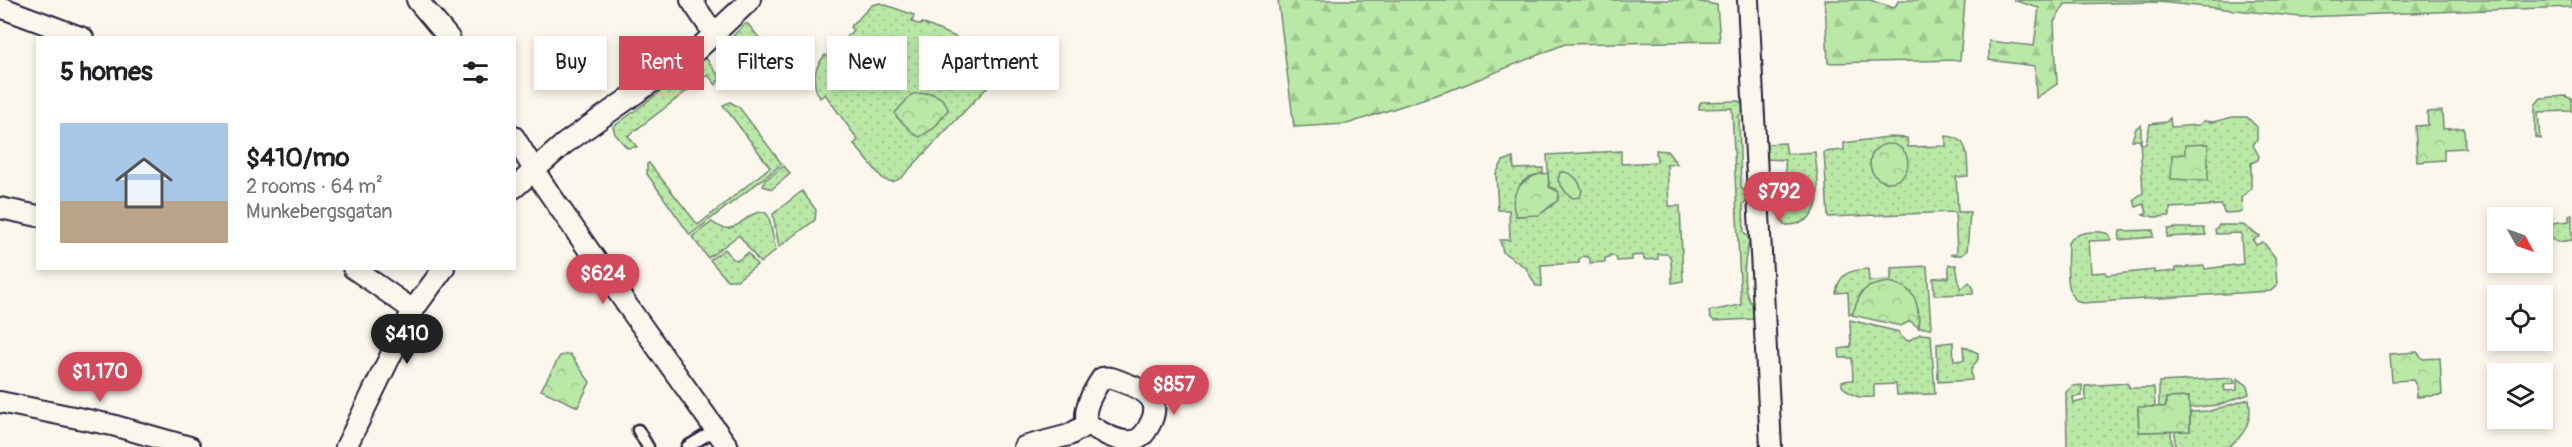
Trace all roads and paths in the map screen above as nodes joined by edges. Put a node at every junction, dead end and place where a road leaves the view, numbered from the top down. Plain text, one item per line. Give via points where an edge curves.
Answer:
1 (417, 0) edge
2 (691, 0) edge
3 (750, 0) edge
4 (1748, 0) edge
5 (0, 7) edge
6 (714, 34) junction
7 (78, 36) edge
8 (447, 36) edge
9 (516, 140) edge
10 (534, 170) junction
11 (516, 186) edge
12 (0, 208) edge
13 (36, 216) edge
14 (356, 270) edge
15 (443, 270) edge
16 (413, 310) junction
17 (0, 402) edge
18 (1088, 424) dead end
19 (638, 430) dead end
20 (715, 430) junction
21 (190, 447) edge
22 (346, 447) edge
23 (648, 447) edge
24 (687, 447) edge
25 (728, 447) edge
26 (1024, 447) edge
27 (1771, 447) edge

1 - 8 street
2 - 6 street
3 - 6 street
4 - 27 street
5 - 7 street
6 - 10 street
9 - 10 street
10 - 11 street
10 - 20 street
12 - 13 street
14 - 16 street
15 - 16 street
16 - 22 street
17 - 21 street via 112,425
18 - 26 street via 1069,435
19 - 23 lane
20 - 24 lane
20 - 25 street

